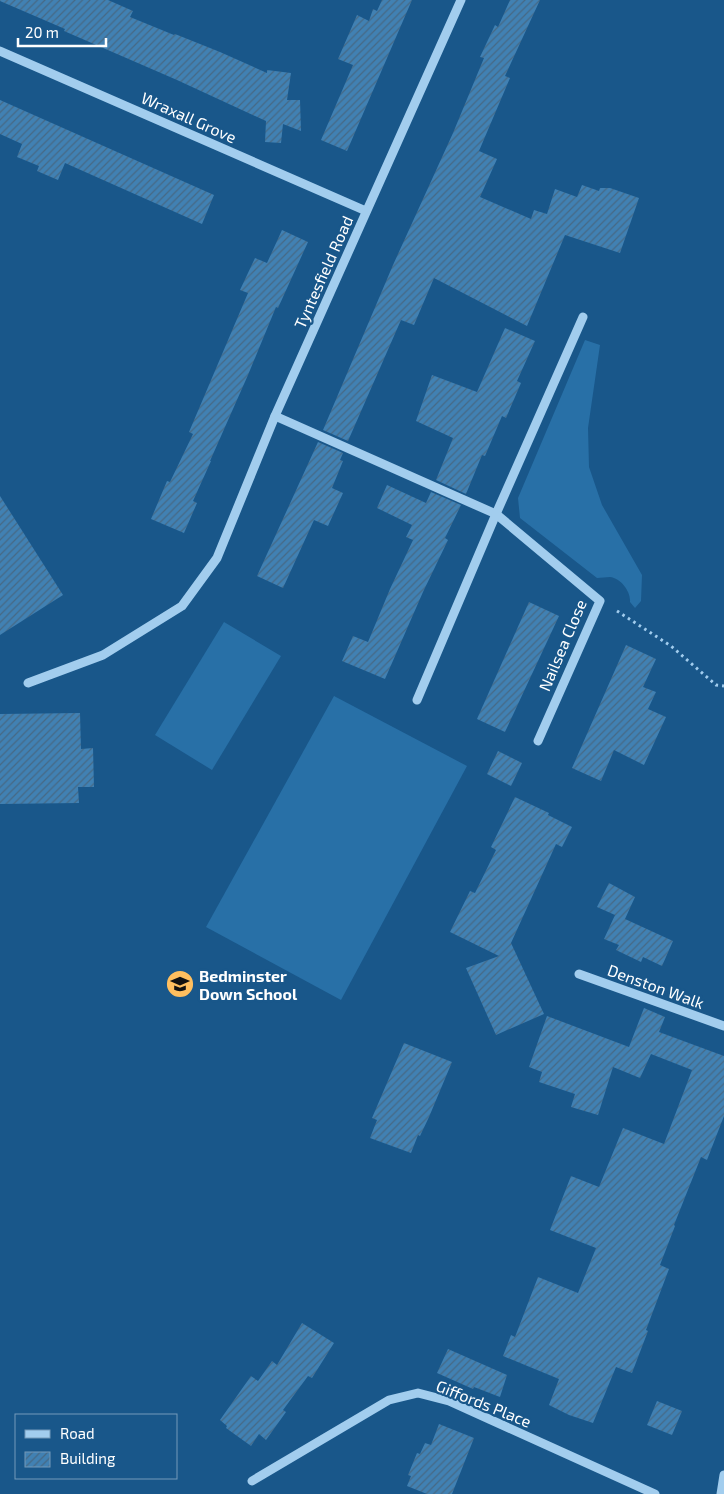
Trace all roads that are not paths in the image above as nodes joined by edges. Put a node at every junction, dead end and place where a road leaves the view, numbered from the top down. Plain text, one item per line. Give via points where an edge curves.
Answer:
1 (461, 0) edge
2 (0, 50) edge
3 (366, 212) junction
4 (583, 317) dead end
5 (275, 416) junction
6 (496, 514) junction
7 (28, 683) dead end
8 (417, 700) dead end
9 (538, 741) dead end
10 (579, 974) dead end
11 (724, 1026) edge
12 (724, 1475) edge
13 (252, 1480) dead end
14 (655, 1494) edge
15 (721, 1494) edge

1 - 3 street, Tyntesfield Road
2 - 3 street, Wraxall Grove
3 - 5 street, Tyntesfield Road
4 - 6 street
5 - 6 street, Nailsea Close
5 - 7 street, Tyntesfield Road via 217,558 182,606 103,655
6 - 8 street
6 - 9 street, Nailsea Close via 600,601
10 - 11 street, Denston Walk
12 - 15 street
13 - 14 street, Giffords Place via 388,1400 418,1393 448,1401

